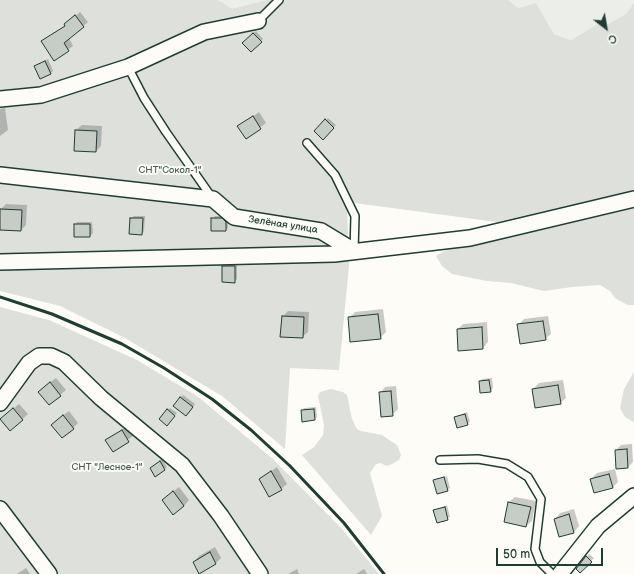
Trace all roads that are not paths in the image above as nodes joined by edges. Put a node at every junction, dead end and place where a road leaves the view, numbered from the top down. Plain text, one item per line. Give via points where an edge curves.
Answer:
1 (279, 0) edge
2 (258, 21) joint
3 (128, 67) junction
4 (0, 99) edge
5 (307, 143) dead end
6 (0, 175) edge
7 (213, 199) junction
8 (634, 199) edge
9 (354, 251) junction
10 (0, 262) edge
11 (0, 403) edge
12 (440, 460) dead end
13 (634, 496) edge
14 (0, 509) edge
15 (49, 574) edge
16 (260, 574) edge
17 (552, 574) edge
18 (560, 574) edge

1 - 2 lane
2 - 3 street via 204,32
3 - 4 street via 41,95
3 - 7 lane via 162,126
5 - 9 lane via 335,175 355,216
6 - 7 street
7 - 9 street, Зелёная улица via 234,217 321,231
8 - 9 street via 470,238
9 - 10 street via 334,254
11 - 16 street via 29,362 39,356 51,356 64,362 101,398 182,466 221,516
12 - 17 lane via 478,458 507,464 528,477 541,499 535,549 540,562
13 - 18 street via 598,526
14 - 15 street

